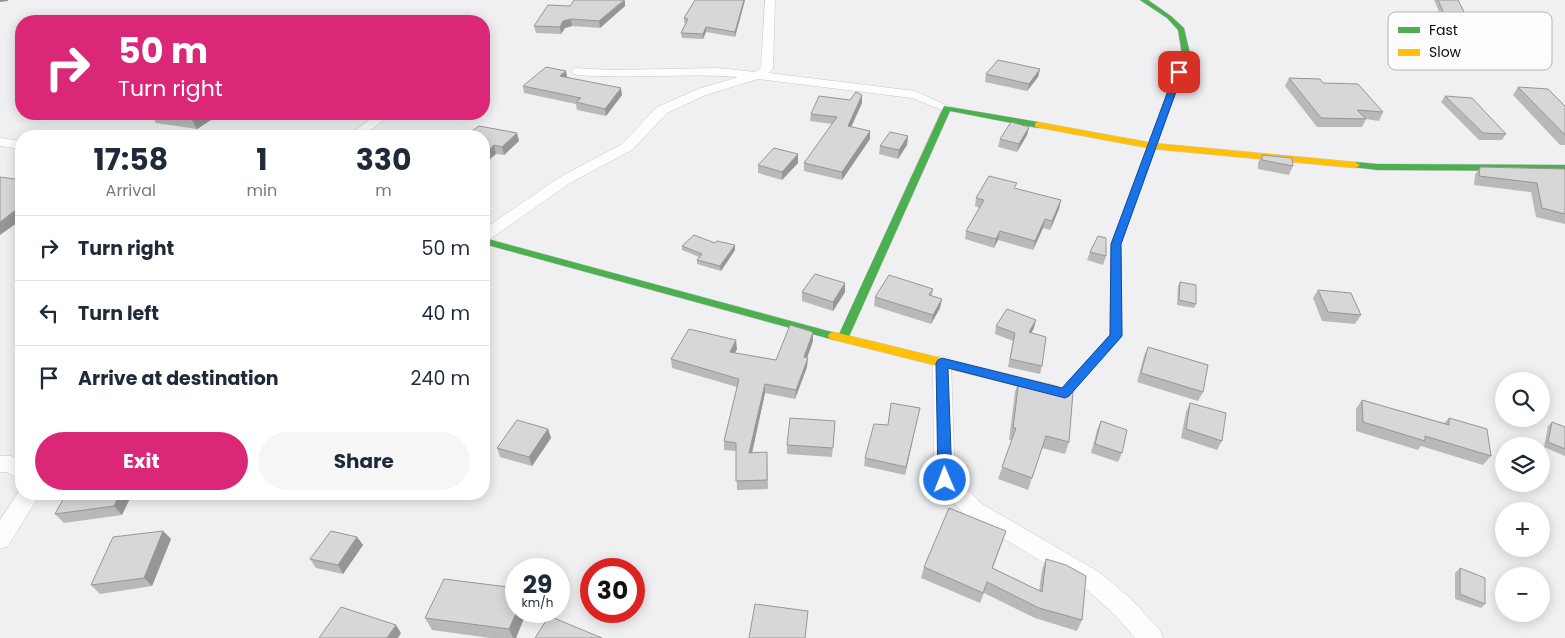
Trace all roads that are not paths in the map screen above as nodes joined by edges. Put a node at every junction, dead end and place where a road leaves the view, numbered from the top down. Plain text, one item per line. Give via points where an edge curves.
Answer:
1 (770, 0) edge
2 (1143, 0) edge
3 (578, 71) dead end
4 (756, 76) junction
5 (947, 108) junction
6 (377, 120) edge
7 (363, 130) edge
8 (0, 142) edge
9 (15, 144) edge
10 (1153, 146) junction
11 (1565, 168) edge
12 (490, 232) edge
13 (490, 243) edge
14 (843, 338) junction
15 (942, 363) junction
16 (0, 464) edge
17 (15, 468) edge
18 (25, 500) edge
19 (0, 538) edge
20 (1151, 638) edge

1 - 4 street via 767,69
2 - 10 street via 1169,17 1181,30 1186,54
3 - 4 street via 612,74 718,72
4 - 5 street via 915,95
4 - 12 street via 702,92 662,110 626,147 566,180
5 - 10 street
5 - 14 street
6 - 7 street
8 - 9 street
10 - 11 street via 1378,167
10 - 15 street via 1116,244 1116,336 1065,393
13 - 14 street
14 - 15 street
15 - 20 street via 945,480 974,510 1091,579
16 - 17 street
18 - 19 street

